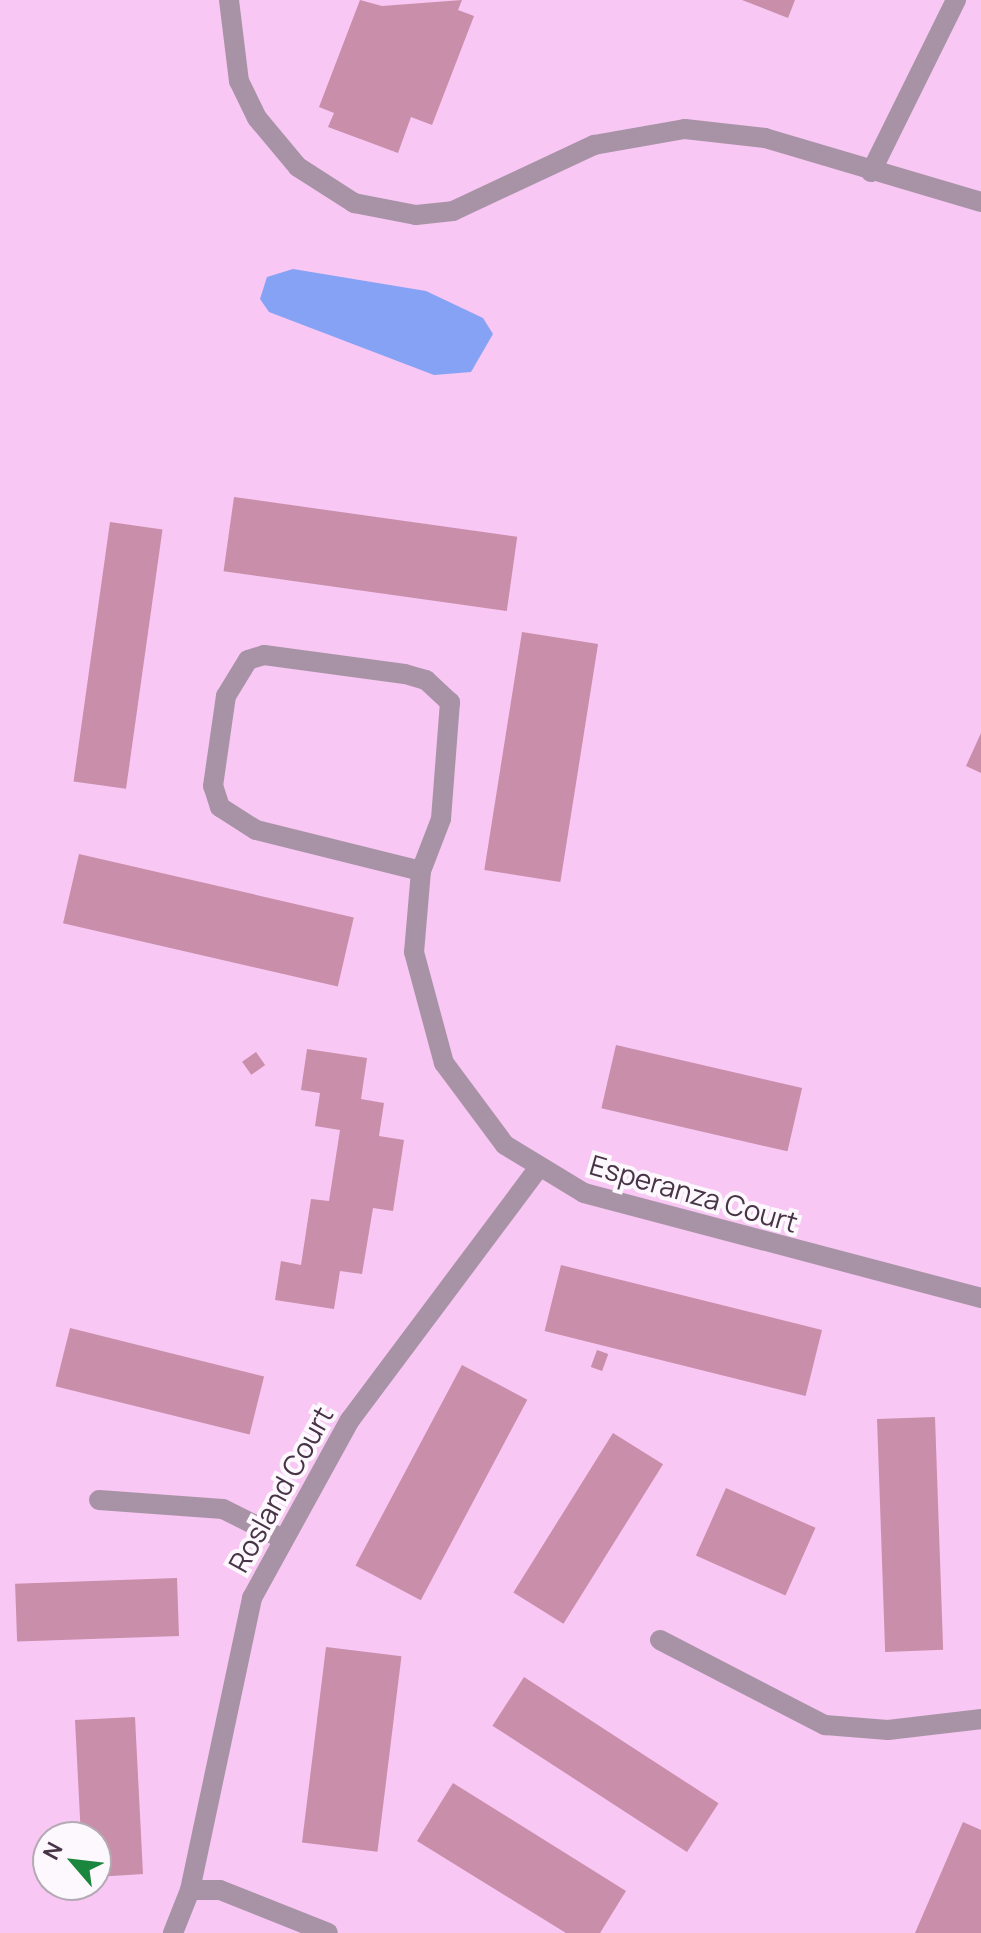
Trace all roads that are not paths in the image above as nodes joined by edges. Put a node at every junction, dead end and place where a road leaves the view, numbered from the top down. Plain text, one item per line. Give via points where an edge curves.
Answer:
1 (229, 0) edge
2 (956, 0) edge
3 (871, 172) junction
4 (981, 202) edge
5 (421, 871) junction
6 (538, 1169) junction
7 (981, 1298) edge
8 (99, 1500) dead end
9 (281, 1538) junction
10 (660, 1640) dead end
11 (981, 1719) edge
12 (190, 1890) junction
13 (173, 1933) edge
14 (328, 1933) edge

1 - 3 street via 239,81 257,118 298,167 354,203 416,215 453,211 594,145 685,129 765,138
2 - 3 street
3 - 4 street
5 - 5 street, Esperanza Court via 441,819 450,702 426,680 405,674 264,655 248,660 226,696 213,786 220,807 256,830
5 - 6 street, Esperanza Court via 414,952 435,1042 461,1095
6 - 7 street, Esperanza Court via 651,1212
6 - 9 street, Rosland Court via 350,1420
8 - 9 street via 223,1509
9 - 12 street, Rosland Court via 252,1598
10 - 11 street via 825,1725 888,1730
12 - 13 street, Rosland Court
12 - 14 street via 220,1890

